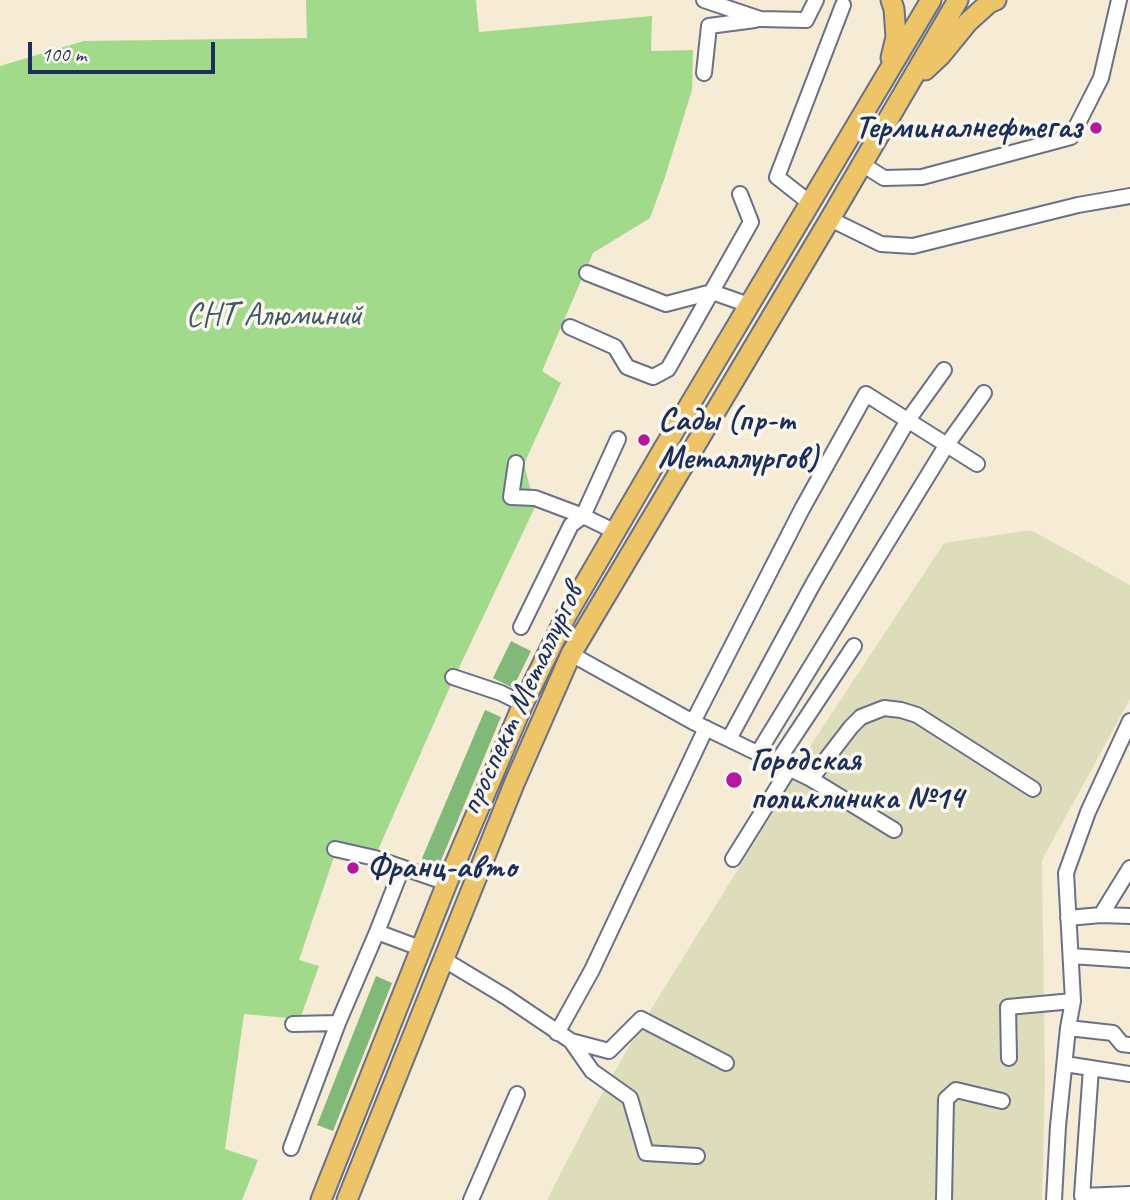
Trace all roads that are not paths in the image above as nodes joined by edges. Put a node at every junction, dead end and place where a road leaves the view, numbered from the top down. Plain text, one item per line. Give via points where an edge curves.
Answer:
1 (704, 0) edge
2 (816, 0) edge
3 (891, 0) edge
4 (931, 0) edge
5 (958, 0) edge
6 (996, 0) edge
7 (1119, 0) edge
8 (843, 5) dead end
9 (760, 19) junction
10 (704, 73) dead end
11 (886, 76) junction
12 (907, 88) junction
13 (862, 164) junction
14 (740, 194) dead end
15 (1130, 196) edge
16 (810, 202) junction
17 (830, 219) junction
18 (587, 273) dead end
19 (712, 292) junction
20 (749, 305) junction
21 (570, 327) dead end
22 (944, 370) dead end
23 (984, 393) dead end
24 (908, 420) junction
25 (618, 439) dead end
26 (946, 446) junction
27 (516, 463) dead end
28 (977, 464) dead end
29 (583, 516) junction
30 (616, 532) junction
31 (520, 627) dead end
32 (854, 646) dead end
33 (571, 654) junction
34 (453, 677) dead end
35 (523, 704) junction
36 (1130, 721) edge
37 (699, 725) junction
38 (729, 739) junction
39 (758, 753) junction
40 (783, 766) junction
41 (811, 779) junction
42 (1033, 789) dead end
43 (894, 830) dead end
44 (335, 849) dead end
45 (733, 859) dead end
46 (402, 868) junction
47 (1130, 868) edge
48 (447, 883) junction
49 (1101, 915) junction
50 (1130, 916) edge
51 (1069, 918) junction
52 (377, 932) junction
53 (420, 948) junction
54 (1071, 956) junction
55 (443, 959) junction
56 (1130, 960) edge
57 (1073, 1001) junction
58 (338, 1023) junction
59 (293, 1024) dead end
60 (1068, 1028) junction
61 (557, 1033) junction
62 (571, 1041) junction
63 (1130, 1045) edge
64 (1009, 1058) dead end
65 (726, 1063) dead end
66 (1065, 1064) junction
67 (1091, 1068) junction
68 (1130, 1074) edge
69 (517, 1094) dead end
70 (1002, 1101) dead end
71 (291, 1148) dead end
72 (697, 1156) dead end
73 (1130, 1197) edge
74 (321, 1200) edge
75 (347, 1200) edge
76 (471, 1200) edge
77 (944, 1200) edge
78 (1054, 1200) edge

1 - 9 lane
2 - 9 lane via 806,20
3 - 11 main road via 896,37
4 - 11 main road, проспект Металлургов
5 - 12 main road, проспект Металлургов
6 - 12 main road via 968,22
7 - 13 lane via 1101,78 1071,137 922,177 884,178
8 - 16 lane via 777,177
9 - 10 lane via 709,26
11 - 16 main road, проспект Металлургов
12 - 13 main road, проспект Металлургов
13 - 17 main road, проспект Металлургов
14 - 19 lane via 751,222
15 - 17 lane via 913,246 881,244
16 - 20 main road, проспект Металлургов
17 - 33 main road, проспект Металлургов
18 - 19 lane via 666,304
19 - 20 lane
19 - 21 lane via 668,369 653,377 627,367 615,347
20 - 30 main road, проспект Металлургов
22 - 24 lane
23 - 26 lane
24 - 26 lane
24 - 37 lane via 866,394 802,509
24 - 38 lane
25 - 29 lane
26 - 28 lane
26 - 39 lane
27 - 29 lane via 511,497 535,498
29 - 30 lane
29 - 31 lane via 571,525
30 - 35 main road, проспект Металлургов via 566,616
32 - 40 lane
33 - 37 lane
33 - 55 main road, проспект Металлургов
34 - 35 lane
35 - 48 main road, проспект Металлургов
36 - 51 lane via 1066,873
37 - 38 lane
37 - 61 lane via 592,970
38 - 39 lane
39 - 40 lane
40 - 41 lane
40 - 45 lane
41 - 42 lane via 861,717 884,708 918,715
41 - 43 lane
44 - 46 lane
46 - 48 lane
46 - 52 lane
47 - 49 lane
48 - 53 main road, проспект Металлургов
49 - 50 lane
49 - 51 lane
51 - 54 lane
52 - 53 lane
52 - 58 lane
53 - 74 main road, проспект Металлургов
54 - 56 lane
54 - 57 lane
55 - 61 lane
55 - 75 main road, проспект Металлургов
57 - 60 lane
57 - 64 lane via 1008,1007
58 - 59 lane
58 - 71 lane
60 - 63 lane via 1113,1033 1122,1044
60 - 66 lane
61 - 62 lane
62 - 65 lane via 609,1051 641,1019
62 - 72 lane via 592,1071 630,1098 646,1153
66 - 67 lane
66 - 78 lane
67 - 68 lane
67 - 73 lane via 1082,1196
69 - 76 lane
70 - 77 lane via 956,1090 946,1099

